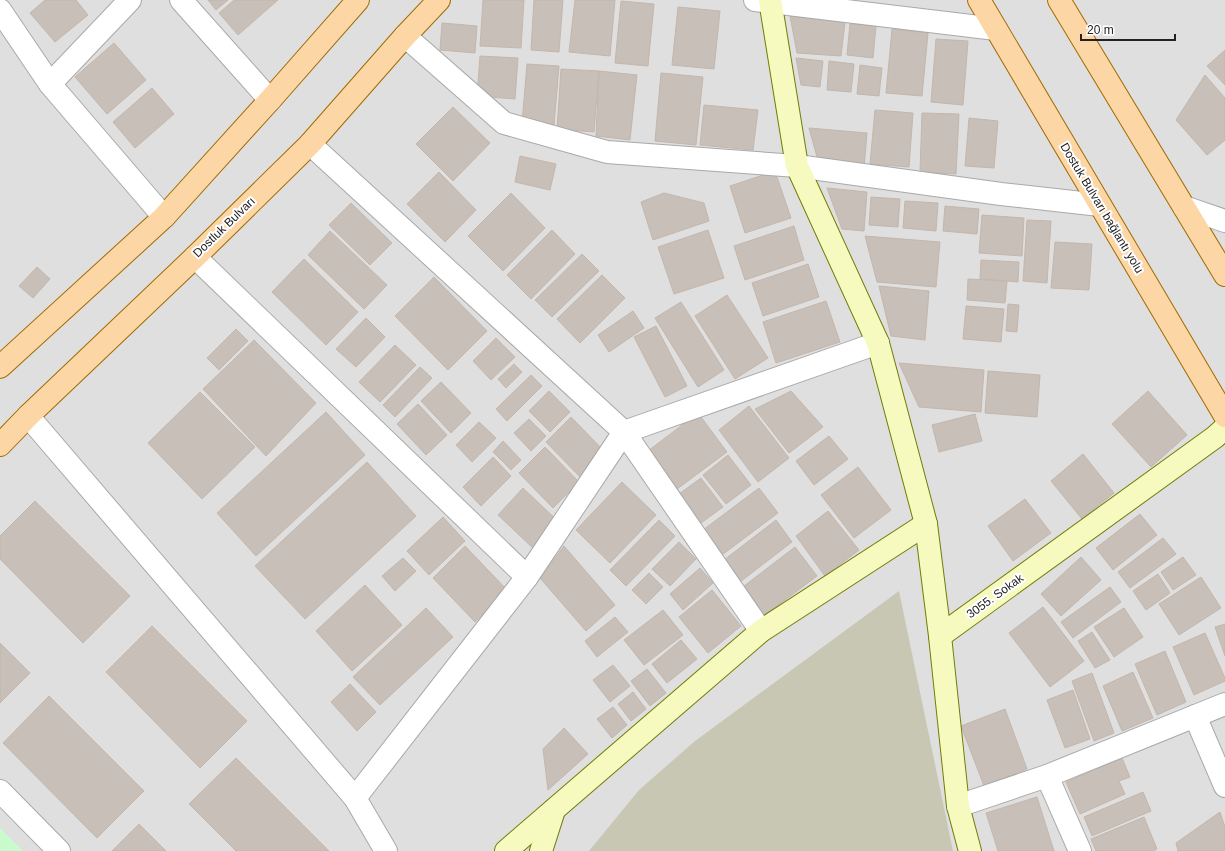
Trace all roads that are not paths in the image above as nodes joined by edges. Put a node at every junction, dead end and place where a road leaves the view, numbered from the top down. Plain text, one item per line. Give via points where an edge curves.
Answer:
1 (130, 0) edge
2 (181, 0) edge
3 (358, 0) edge
4 (439, 0) edge
5 (979, 0) edge
6 (1059, 0) edge
7 (765, 1) edge
8 (0, 10) edge
9 (996, 29) junction
10 (405, 36) junction
11 (50, 84) junction
12 (270, 100) junction
13 (310, 144) junction
14 (797, 166) junction
15 (1100, 205) junction
16 (1184, 207) junction
17 (164, 217) junction
18 (1225, 221) edge
19 (195, 257) junction
20 (1225, 275) edge
21 (878, 343) junction
22 (0, 367) edge
23 (28, 416) junction
24 (1225, 416) edge
25 (1225, 428) edge
26 (624, 432) junction
27 (0, 445) edge
28 (926, 524) junction
29 (527, 577) junction
30 (761, 631) junction
31 (940, 636) junction
32 (1225, 704) edge
33 (1196, 716) junction
34 (1047, 776) junction
35 (1225, 786) edge
36 (0, 791) edge
37 (355, 798) junction
38 (958, 806) junction
39 (554, 810) junction
40 (59, 851) edge
41 (386, 851) edge
42 (506, 851) edge
43 (541, 851) edge
44 (970, 851) edge
45 (1080, 851) edge

1 - 11 street
2 - 12 street
3 - 12 main road
4 - 10 main road, Dostluk Bulvarı
5 - 9 main road, Dostuk Bulvarı bağlantı yolu
6 - 16 main road
7 - 9 street
7 - 14 main road
8 - 11 street
9 - 15 main road, Dostuk Bulvarı bağlantı yolu
10 - 13 main road, Dostluk Bulvarı
10 - 14 street via 504,123 607,152
11 - 17 street
12 - 17 main road
13 - 19 main road, Dostluk Bulvarı
13 - 26 street
14 - 15 street
14 - 21 main road
15 - 24 main road, Dostuk Bulvarı bağlantı yolu
16 - 18 street
16 - 20 main road
17 - 22 main road
19 - 23 main road, Dostluk Bulvarı
19 - 29 street
21 - 26 street
21 - 28 main road
23 - 27 main road, Dostluk Bulvarı
23 - 37 street
25 - 31 main road, 3055. Sokak
26 - 29 street
26 - 30 street
28 - 30 main road
28 - 31 main road
29 - 37 street
30 - 39 main road
31 - 38 main road
32 - 33 street
33 - 34 street
33 - 35 street
34 - 38 street
34 - 45 street
36 - 40 street
37 - 41 street
38 - 44 main road
39 - 42 main road
39 - 43 main road

